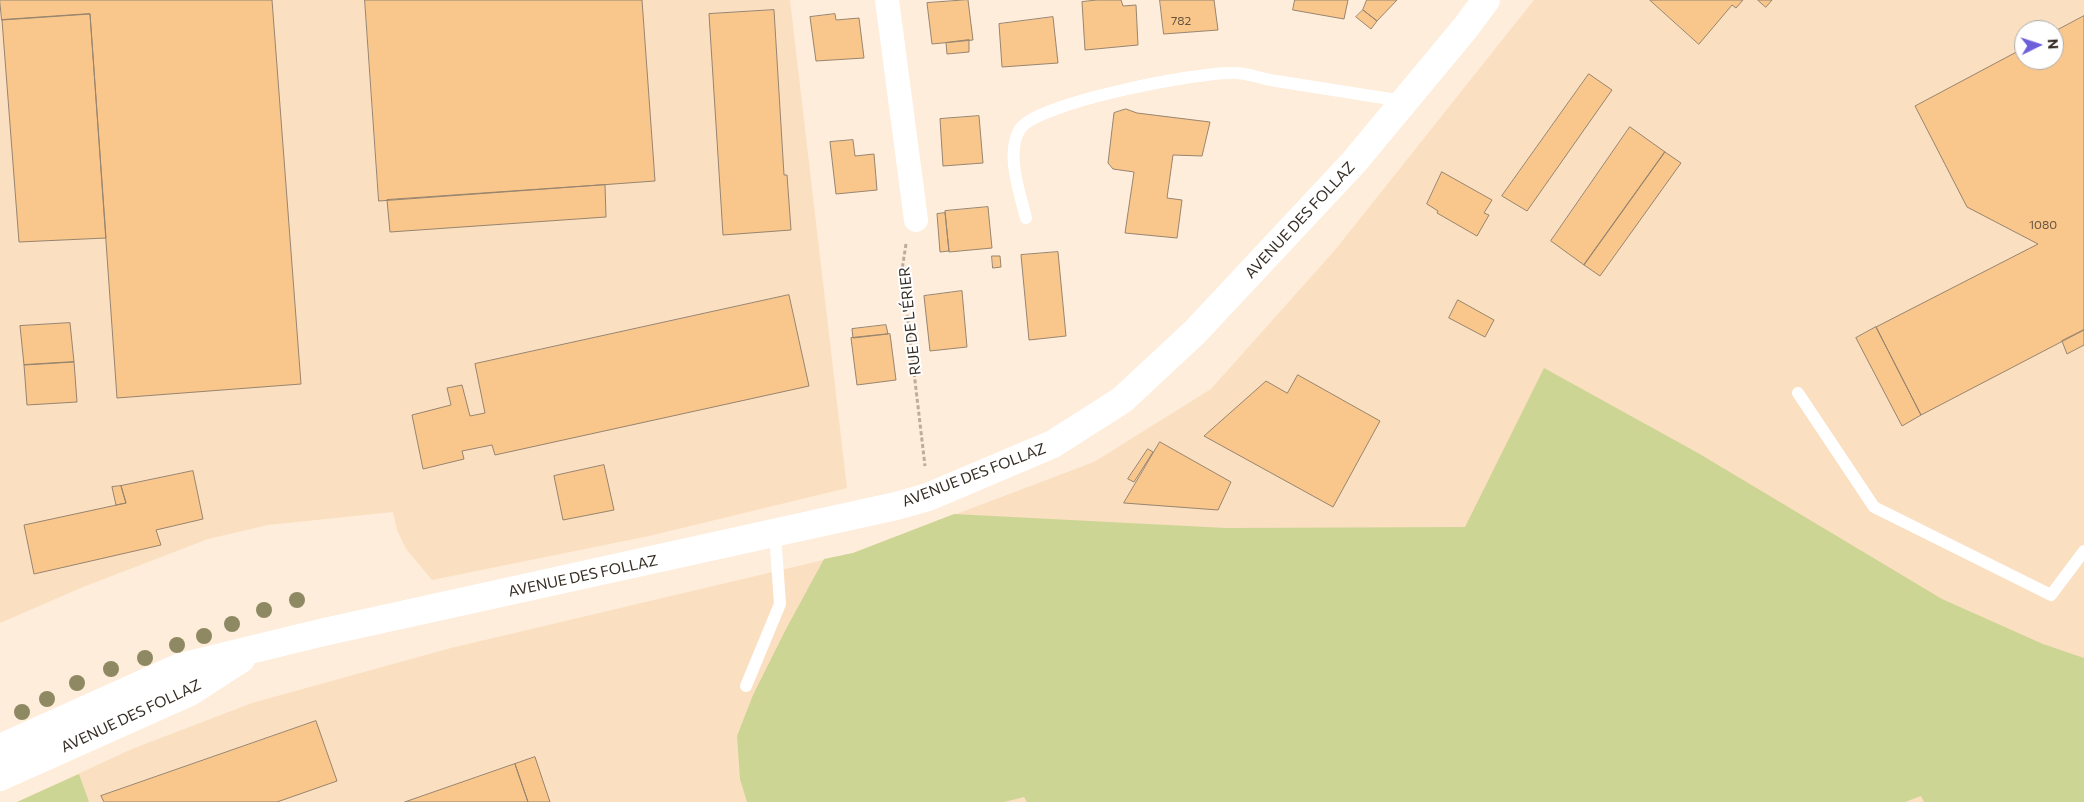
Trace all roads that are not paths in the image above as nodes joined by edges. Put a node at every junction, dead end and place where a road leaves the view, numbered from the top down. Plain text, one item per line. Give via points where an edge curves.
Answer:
1 (886, 0) edge
2 (1486, 0) edge
3 (1403, 101) junction
4 (1026, 218) dead end
5 (916, 220) road end
6 (1798, 393) dead end
7 (775, 534) junction
8 (2084, 551) edge
9 (258, 648) junction
10 (746, 686) dead end
11 (0, 748) edge
12 (0, 777) edge

1 - 5 street
2 - 3 street, AVENUE DES FOLLAZ
3 - 4 lane via 1234,73 1125,89 1049,111 1031,119 1020,129 1014,150 1016,177
3 - 7 street, AVENUE DES FOLLAZ via 1354,162 1195,332 1122,400 1053,444 928,497
6 - 8 lane via 1874,507 2051,595
7 - 9 street, AVENUE DES FOLLAZ
7 - 10 lane via 780,604
9 - 11 street, AVENUE DES FOLLAZ via 180,667
9 - 12 street, AVENUE DES FOLLAZ via 190,692

